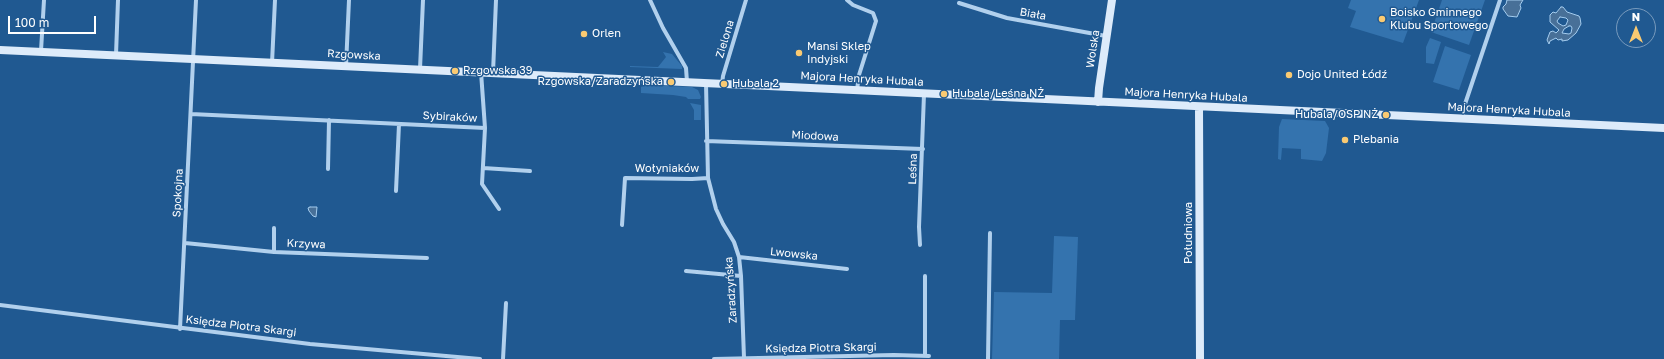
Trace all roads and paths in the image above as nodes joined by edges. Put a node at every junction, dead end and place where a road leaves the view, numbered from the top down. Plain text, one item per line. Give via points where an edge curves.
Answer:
1 (44, 0) edge
2 (118, 0) edge
3 (196, 0) edge
4 (275, 0) edge
5 (349, 0) edge
6 (423, 0) edge
7 (496, 0) edge
8 (650, 0) edge
9 (746, 0) edge
10 (847, 0) edge
11 (1112, 0) edge
12 (1500, 0) edge
13 (959, 3) dead end
14 (1106, 36) junction
15 (0, 50) edge
16 (41, 51) junction
17 (116, 55) junction
18 (194, 59) junction
19 (272, 63) junction
20 (346, 66) junction
21 (420, 70) junction
22 (481, 72) junction
23 (493, 73) junction
24 (687, 82) junction
25 (706, 83) junction
26 (722, 84) junction
27 (857, 90) junction
28 (924, 93) junction
29 (1098, 102) junction
30 (1199, 107) junction
31 (191, 114) junction
32 (1463, 119) junction
33 (329, 120) junction
34 (399, 124) junction
35 (485, 128) junction
36 (1664, 128) edge
37 (706, 140) junction
38 (923, 149) junction
39 (484, 168) junction
40 (328, 169) dead end
41 (530, 171) dead end
42 (708, 178) junction
43 (396, 190) dead end
44 (499, 210) dead end
45 (622, 225) dead end
46 (274, 228) dead end
47 (990, 233) dead end
48 (185, 243) junction
49 (920, 245) dead end
50 (274, 252) junction
51 (427, 258) dead end
52 (739, 258) junction
53 (848, 269) dead end
54 (686, 271) dead end
55 (741, 276) junction
56 (925, 276) dead end
57 (506, 303) dead end
58 (0, 305) edge
59 (180, 328) junction
60 (744, 358) junction
61 (480, 359) edge
62 (503, 359) edge
63 (714, 359) edge
64 (753, 359) edge
65 (988, 359) edge
66 (1200, 359) edge

1 - 16 street
2 - 17 street
3 - 18 street, Spokojna
4 - 19 street
5 - 20 street
6 - 21 street
7 - 23 street
8 - 24 street via 686,68
9 - 26 street, Zielona
10 - 27 street via 872,12 876,21 859,75
11 - 14 main road, Wolska
12 - 32 street via 1463,110
13 - 14 street, Biała via 1008,18
14 - 29 main road, Wolska
15 - 16 main road, Rzgowska
16 - 17 main road, Rzgowska
17 - 18 main road, Rzgowska
18 - 19 main road, Rzgowska
18 - 31 street, Spokojna
19 - 20 main road, Rzgowska
20 - 21 main road, Rzgowska
21 - 22 main road, Rzgowska
22 - 23 main road, Rzgowska
22 - 35 street
23 - 24 main road, Rzgowska
24 - 25 main road, Rzgowska
25 - 26 main road, Majora Henryka Hubala
25 - 37 street, Zaradzyńska
26 - 27 main road, Majora Henryka Hubala
27 - 28 main road, Majora Henryka Hubala
28 - 29 main road, Majora Henryka Hubala
28 - 38 street, Leśna
29 - 30 main road, Majora Henryka Hubala
30 - 32 main road, Majora Henryka Hubala
30 - 66 main road, Południowa
31 - 33 street, Sybiraków
31 - 48 street, Spokojna
32 - 36 main road, Majora Henryka Hubala
33 - 34 street, Sybiraków
33 - 40 street
34 - 35 street, Sybiraków
34 - 43 street
35 - 39 street, Sybiraków
37 - 38 street, Miodowa
37 - 42 street, Zaradzyńska
38 - 49 street, Leśna
39 - 41 street
39 - 44 street, Sybiraków via 482,184
42 - 45 street, Wołyniaków via 624,178
42 - 52 street, Zaradzyńska via 716,209 734,242
46 - 50 street
47 - 65 street
48 - 50 street, Krzywa
48 - 59 street, Spokojna
50 - 51 street, Krzywa
52 - 53 street, Lwowska
52 - 55 street, Zaradzyńska
54 - 55 street
55 - 60 street, Zaradzyńska
56 - 64 street, Księdza Piotra Skargi via 927,356
57 - 62 street
58 - 59 street, Księdza Piotra Skargi
59 - 61 street, Księdza Piotra Skargi via 310,344
60 - 63 street, Księdza Piotra Skargi
60 - 64 street, Księdza Piotra Skargi

